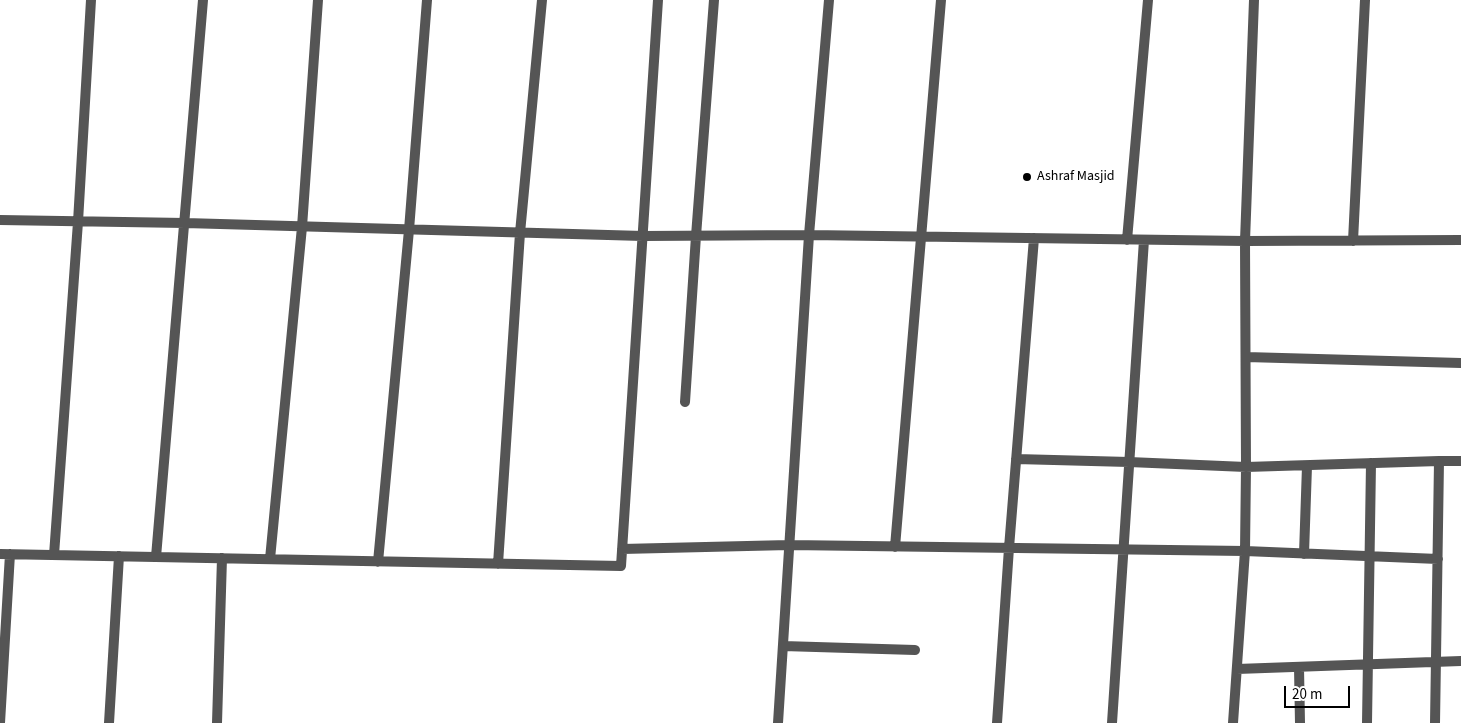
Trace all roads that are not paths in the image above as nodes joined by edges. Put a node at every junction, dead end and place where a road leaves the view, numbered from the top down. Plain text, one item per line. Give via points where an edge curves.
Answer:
1 (91, 0) edge
2 (204, 0) edge
3 (318, 0) edge
4 (427, 0) edge
5 (542, 0) edge
6 (658, 0) edge
7 (714, 0) edge
8 (829, 0) edge
9 (941, 0) edge
10 (1148, 0) edge
11 (1254, 0) edge
12 (1365, 0) edge
13 (0, 220) edge
14 (78, 222) junction
15 (185, 223) junction
16 (302, 227) junction
17 (409, 230) junction
18 (520, 233) junction
19 (809, 235) junction
20 (642, 236) junction
21 (696, 236) junction
22 (922, 237) junction
23 (1034, 238) junction
24 (1127, 240) junction
25 (1144, 240) junction
26 (1461, 240) edge
27 (1245, 241) junction
28 (1353, 241) junction
29 (1246, 357) junction
30 (1461, 363) edge
31 (685, 402) dead end
32 (1016, 459) junction
33 (1439, 461) junction
34 (1461, 461) edge
35 (1129, 462) junction
36 (1371, 463) junction
37 (1306, 466) junction
38 (1246, 467) junction
39 (789, 546) junction
40 (896, 547) junction
41 (1009, 548) junction
42 (622, 549) junction
43 (1124, 550) junction
44 (1245, 551) junction
45 (5, 554) edge
46 (1304, 554) junction
47 (54, 555) junction
48 (119, 556) junction
49 (1369, 556) junction
50 (156, 557) junction
51 (222, 558) junction
52 (270, 559) junction
53 (1438, 559) junction
54 (378, 562) junction
55 (498, 564) junction
56 (783, 646) junction
57 (915, 650) dead end
58 (1461, 662) edge
59 (1436, 663) junction
60 (1368, 665) junction
61 (1299, 667) junction
62 (1237, 669) junction
63 (0, 723) edge
64 (109, 723) edge
65 (217, 723) edge
66 (778, 723) edge
67 (997, 723) edge
68 (1112, 723) edge
69 (1233, 723) edge
70 (1300, 723) edge
71 (1367, 723) edge
72 (1436, 723) edge

1 - 14 street
2 - 15 street
3 - 16 street
4 - 17 street
5 - 18 street
6 - 20 street
7 - 21 street
8 - 19 street
9 - 22 street
10 - 24 street
11 - 27 street
12 - 28 street
13 - 14 street
14 - 15 street
14 - 47 street
15 - 16 street
15 - 50 street
16 - 17 street
16 - 52 street
17 - 18 street
17 - 54 street
18 - 20 street
18 - 55 street
19 - 21 street
19 - 22 street
19 - 39 street
20 - 21 street
20 - 42 street
21 - 31 street
22 - 23 street
22 - 40 street
23 - 24 street
23 - 32 street
24 - 25 street
25 - 27 street
25 - 35 street
26 - 28 street
27 - 28 street
27 - 29 street
29 - 30 street
29 - 38 street
32 - 35 street
32 - 41 street
33 - 34 street
33 - 36 street
33 - 53 street
35 - 38 street
35 - 43 street
36 - 37 street
36 - 49 street
37 - 38 street
37 - 46 street
38 - 44 street
39 - 40 street
39 - 42 street
39 - 56 street
40 - 41 street
41 - 43 street
41 - 67 street
42 - 55 street via 620,566
43 - 44 street
43 - 68 street
44 - 46 street
44 - 62 street
45 - 47 street
45 - 63 street
46 - 49 street
47 - 48 street
48 - 50 street
48 - 64 street
49 - 53 street
49 - 60 street
50 - 51 street
51 - 52 street
51 - 65 street
52 - 54 street
53 - 59 street
54 - 55 street
56 - 57 street
56 - 66 street
58 - 59 street
59 - 60 street
59 - 72 street
60 - 61 street
60 - 71 street
61 - 62 street
61 - 70 street
62 - 69 street

